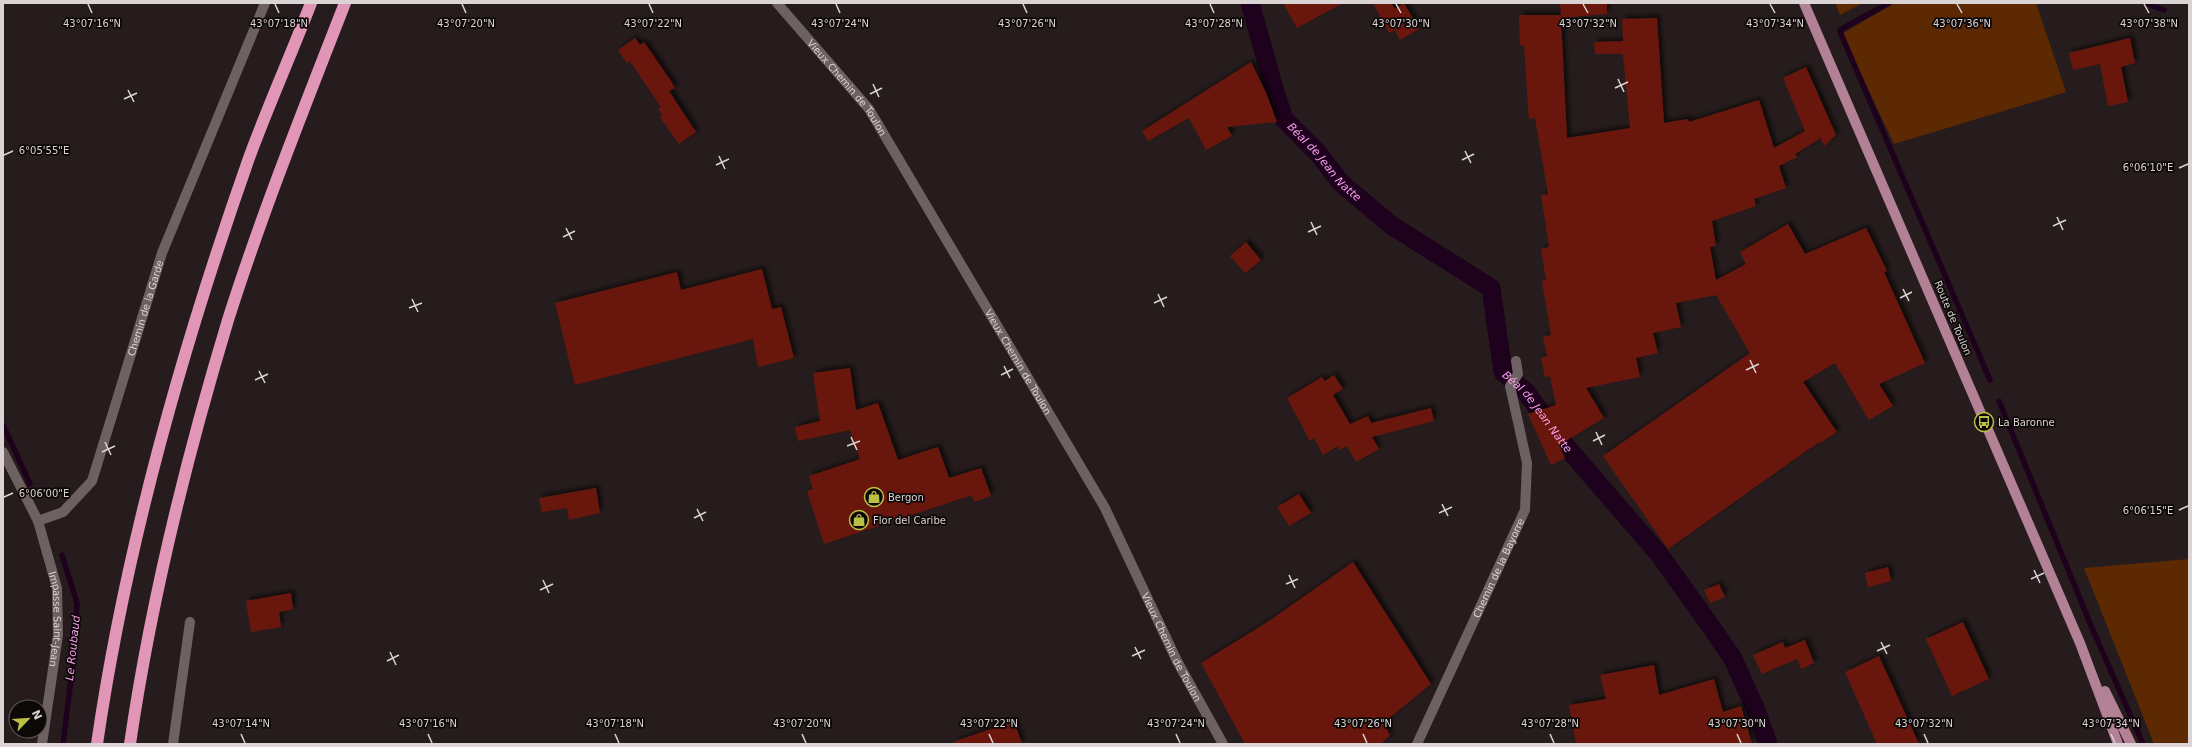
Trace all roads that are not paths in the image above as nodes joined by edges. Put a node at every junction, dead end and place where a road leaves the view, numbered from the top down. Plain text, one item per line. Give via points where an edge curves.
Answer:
1 (265, 3) edge
2 (311, 3) edge
3 (344, 3) edge
4 (777, 3) edge
5 (1804, 3) edge
6 (1516, 361) dead end
7 (3, 452) edge
8 (38, 521) junction
9 (190, 622) dead end
10 (2080, 643) junction
11 (42, 744) edge
12 (97, 744) edge
13 (130, 744) edge
14 (173, 744) edge
15 (1223, 744) edge
16 (1417, 744) edge
17 (2118, 744) edge
18 (2131, 744) edge

1 - 8 street, Chemin de la Garde via 162,253 92,481 63,512
2 - 12 highway via 250,157 197,312 120,608
3 - 13 highway via 281,169 229,319 204,403 173,520 152,615
4 - 15 street, Vieux Chemin de Toulon via 868,109 1105,508 1180,668
5 - 10 main road, Route de Toulon
6 - 16 street, Chemin de la Bayorre via 1518,374 1510,386 1527,463 1525,510
7 - 8 street
8 - 11 street, Impasse Saint-Jean via 58,588 59,613
9 - 14 street
10 - 17 main road, Route de Toulon
10 - 18 main road, Route de Toulon

